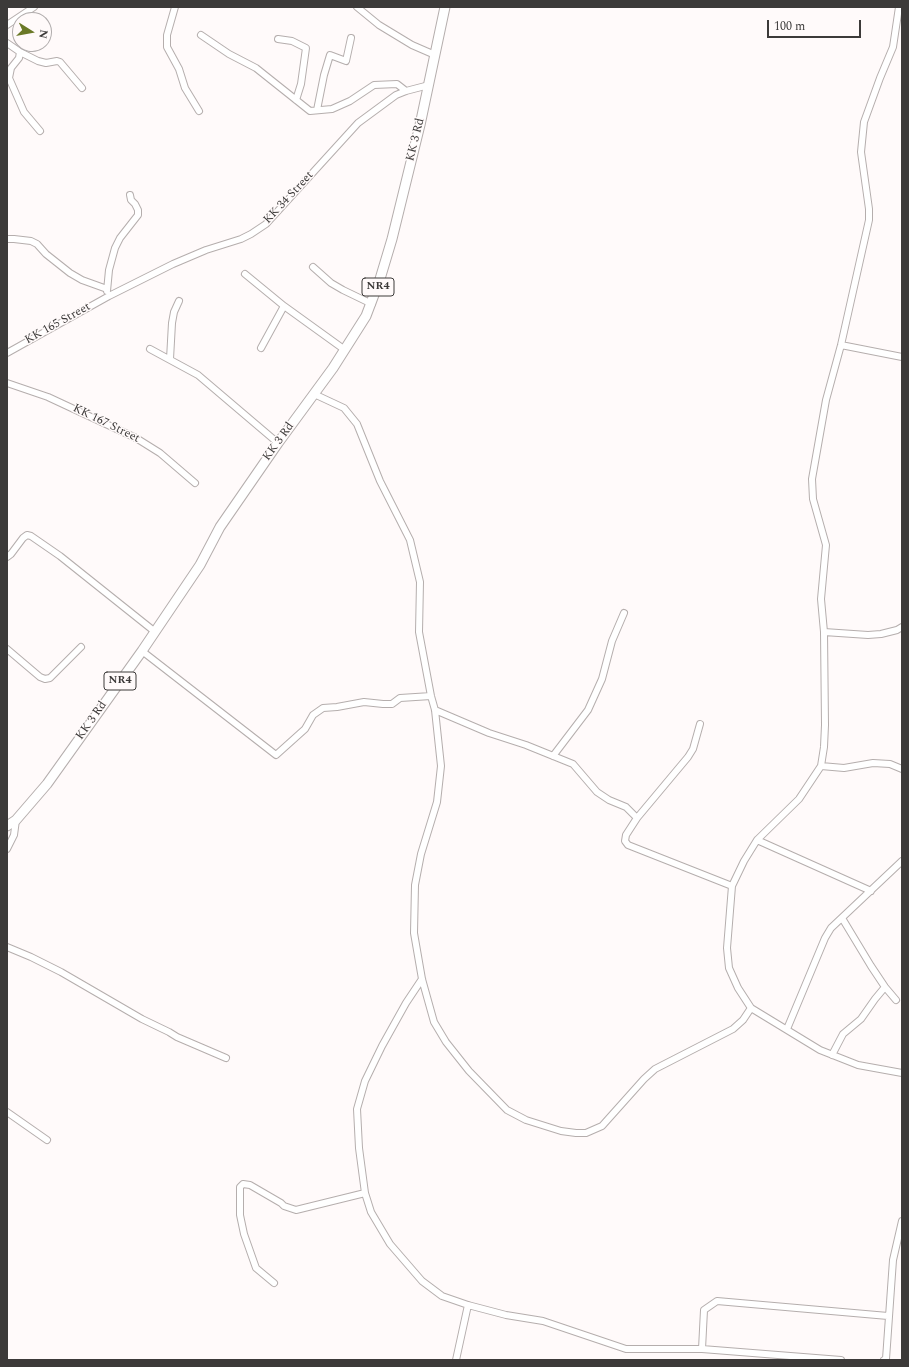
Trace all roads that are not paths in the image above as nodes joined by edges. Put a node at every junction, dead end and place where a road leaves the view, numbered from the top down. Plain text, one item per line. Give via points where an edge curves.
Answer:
1 (34, 7) edge
2 (175, 7) edge
3 (358, 7) edge
4 (445, 7) edge
5 (898, 7) edge
6 (7, 25) edge
7 (201, 35) dead end
8 (351, 38) dead end
9 (278, 39) dead end
10 (20, 52) joint
11 (435, 55) junction
12 (429, 85) junction
13 (82, 88) dead end
14 (406, 91) junction
15 (296, 100) junction
16 (317, 110) junction
17 (199, 111) dead end
18 (40, 132) dead end
19 (130, 195) dead end
20 (7, 239) edge
21 (312, 267) dead end
22 (244, 274) dead end
23 (107, 289) junction
24 (109, 296) junction
25 (179, 301) dead end
26 (372, 304) junction
27 (284, 306) junction
28 (841, 345) junction
29 (260, 348) dead end
30 (150, 349) dead end
31 (345, 350) junction
32 (7, 353) edge
33 (902, 357) edge
34 (170, 359) junction
35 (7, 383) edge
36 (314, 394) junction
37 (278, 443) junction
38 (195, 483) dead end
39 (7, 557) edge
40 (624, 613) dead end
41 (902, 627) edge
42 (154, 632) junction
43 (824, 632) junction
44 (81, 646) dead end
45 (7, 649) edge
46 (142, 651) junction
47 (431, 696) junction
48 (436, 710) junction
49 (700, 724) dead end
50 (554, 756) junction
51 (821, 766) junction
52 (902, 768) edge
53 (636, 818) junction
54 (16, 820) junction
55 (7, 826) edge
56 (757, 840) junction
57 (7, 849) edge
58 (902, 861) edge
59 (732, 886) junction
60 (872, 890) junction
61 (842, 918) junction
62 (7, 947) edge
63 (422, 979) junction
64 (885, 987) junction
65 (896, 1000) dead end
66 (751, 1008) junction
67 (787, 1029) junction
68 (832, 1055) junction
69 (226, 1058) dead end
70 (902, 1073) edge
71 (7, 1112) edge
72 (47, 1140) dead end
73 (365, 1193) junction
74 (902, 1221) edge
75 (274, 1283) dead end
76 (468, 1305) junction
77 (888, 1316) junction
78 (702, 1349) junction
79 (456, 1360) edge
80 (841, 1360) edge
81 (884, 1360) edge

1 - 6 street
2 - 17 street via 167,35 167,47 180,69 185,88
3 - 11 street via 379,25 412,45
4 - 11 highway, KK 3 Rd / NR4
5 - 28 street via 893,47 864,122 861,152 869,220
7 - 15 street via 256,68
8 - 16 street via 346,61 330,55
9 - 15 street via 292,41 306,48
10 - 13 street via 46,63 60,62
10 - 18 street via 19,58 11,68 9,78 24,112
11 - 12 highway, KK 3 Rd / NR4
12 - 14 street, KK 34 Street
12 - 26 highway, KK 3 Rd / NR4 via 392,239
14 - 16 street via 397,84 374,84 344,103
14 - 24 street, KK 34 Street via 386,102 358,124 266,224 242,239 192,256
15 - 16 street via 310,111
19 - 23 street via 138,215 115,248
20 - 23 street via 37,244 70,273
21 - 26 street via 331,283
22 - 27 street
23 - 24 street
24 - 32 street, KK 165 Street
25 - 34 street via 174,312
26 - 31 highway, KK 3 Rd / NR4
27 - 29 street
27 - 31 street
28 - 33 street
28 - 43 street via 826,400 812,479 816,515 826,545 821,598
30 - 34 street
31 - 36 highway, KK 3 Rd / NR4
34 - 37 street via 198,375
35 - 38 street, KK 167 Street via 48,397 136,438 160,453
36 - 37 highway, KK 3 Rd / NR4
36 - 47 street via 344,408 357,424 380,481 410,540 420,582 419,632
37 - 42 highway, KK 3 Rd / NR4 via 220,527 200,565
39 - 42 street via 23,538 31,536 60,556
40 - 50 street via 612,641 602,679 588,710
41 - 43 street via 881,634 868,635
42 - 46 highway, KK 3 Rd / NR4
43 - 51 street via 825,725
44 - 45 street via 45,680
46 - 47 street via 276,755 305,729 313,714 323,708 364,702 392,704 400,698
46 - 54 highway, KK 3 Rd / NR4 via 51,779
47 - 48 street
48 - 50 street via 489,733
48 - 63 street via 441,756 437,802 421,854 415,885 414,933
49 - 53 street via 688,758
50 - 53 street via 573,764 597,792 626,807
51 - 52 street via 844,768 873,763
51 - 56 street via 799,799
53 - 59 street via 626,835 625,841 628,845
54 - 55 highway, KK 3 Rd / NR4
54 - 57 street via 14,835
56 - 59 street
56 - 60 street
58 - 60 street
59 - 66 street via 727,948 729,968
60 - 61 street
61 - 64 street
61 - 67 street via 825,938
62 - 69 street via 61,972 177,1037
63 - 66 street via 434,1022 442,1035 469,1071 507,1110 526,1120 576,1134 602,1126 655,1069 733,1029
63 - 73 street via 382,1046 359,1098 358,1148
64 - 65 street
64 - 68 street via 861,1019 843,1034
66 - 67 street
67 - 68 street
68 - 70 street via 858,1065
71 - 72 street
73 - 75 street via 296,1210 284,1206 250,1185 243,1184 240,1187 240,1215 244,1234 256,1268
73 - 76 street via 371,1212 390,1244 422,1281 442,1296
74 - 77 street via 893,1260
76 - 78 street via 543,1322 626,1349
76 - 79 street
77 - 78 street via 716,1301 704,1310
77 - 81 street
78 - 80 street

